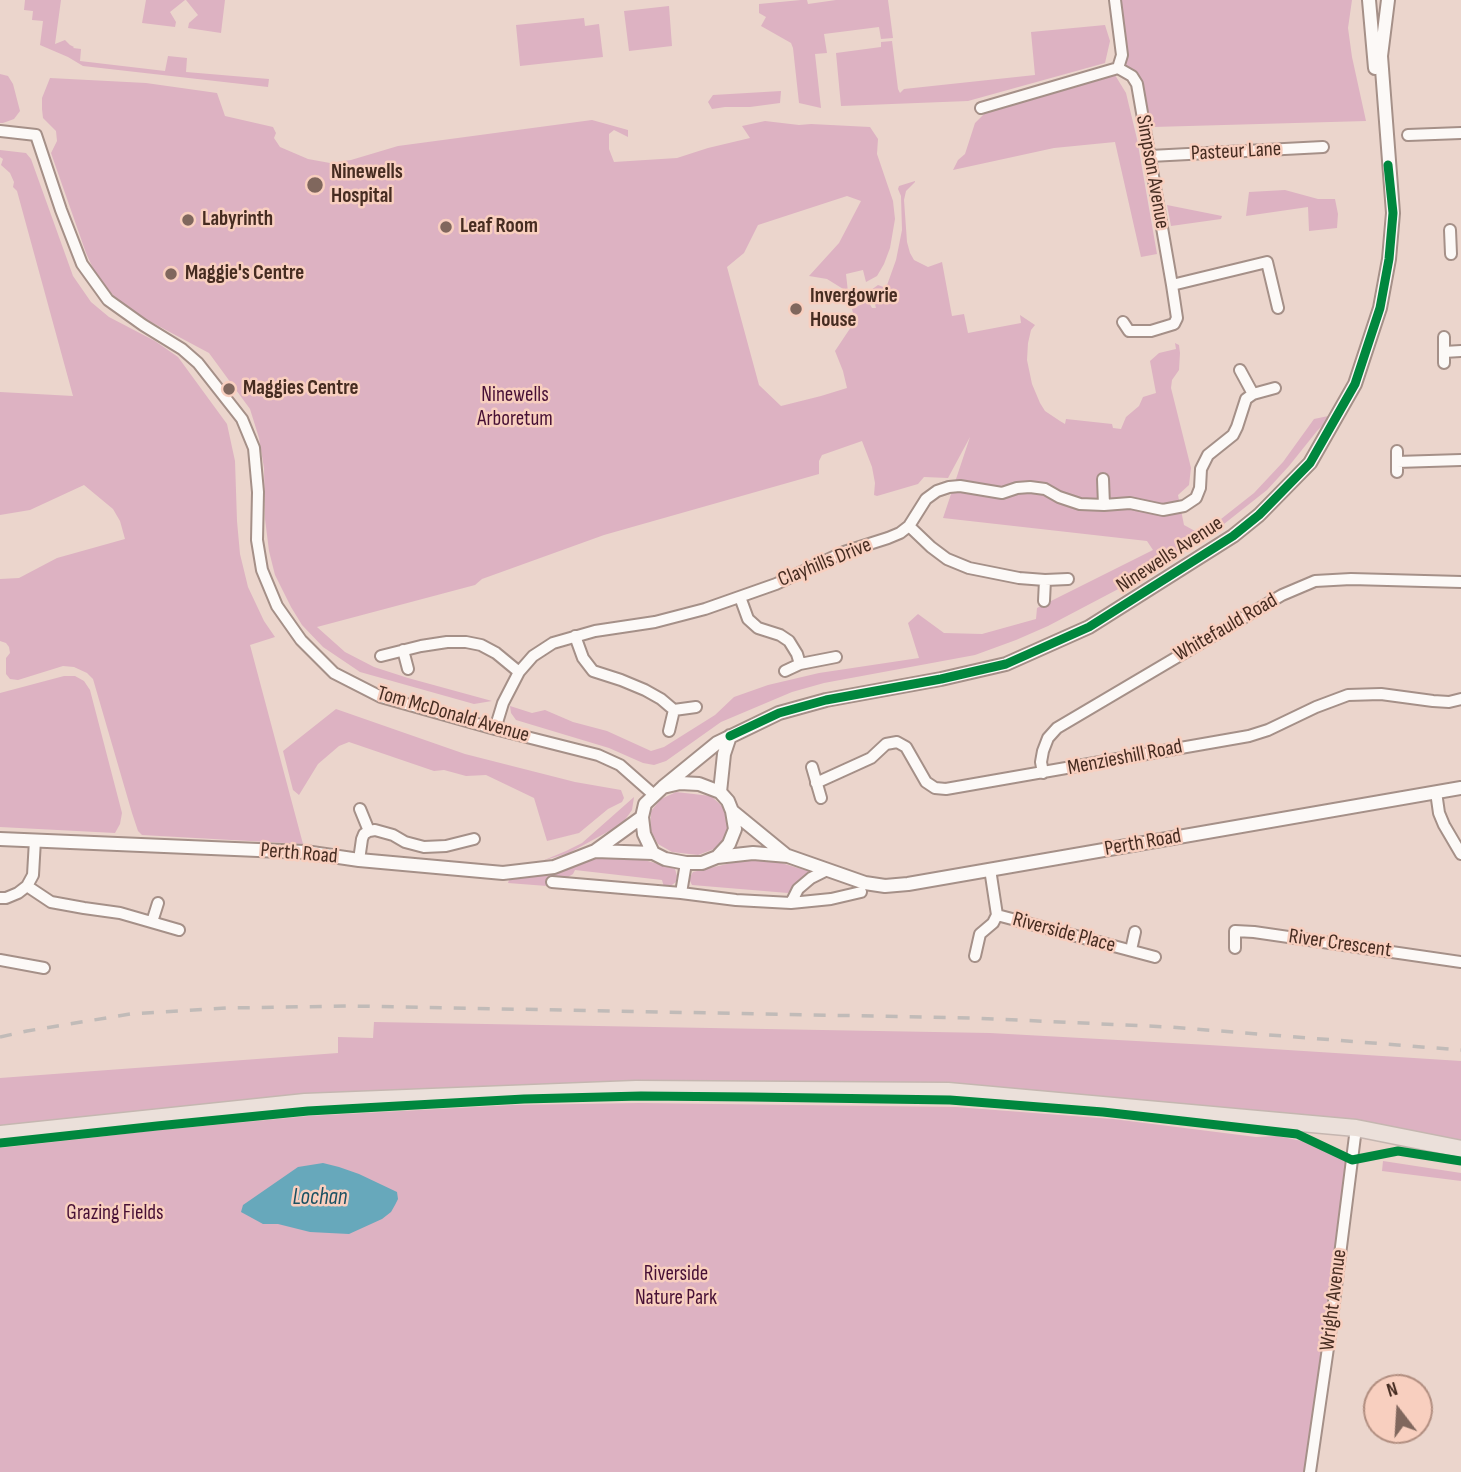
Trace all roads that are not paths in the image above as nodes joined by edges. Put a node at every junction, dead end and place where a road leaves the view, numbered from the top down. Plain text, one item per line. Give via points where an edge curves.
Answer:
1 (1115, 0) edge
2 (1370, 0) edge
3 (1388, 0) edge
4 (1118, 68) junction
5 (981, 108) dead end
6 (0, 131) edge
7 (1461, 133) edge
8 (1408, 135) dead end
9 (1323, 147) dead end
10 (1150, 156) junction
11 (1388, 165) junction
12 (1454, 238) edge
13 (1451, 254) dead end
14 (1172, 285) junction
15 (1278, 308) dead end
16 (1122, 322) dead end
17 (1444, 337) dead end
18 (1461, 351) edge
19 (1240, 370) dead end
20 (1275, 388) dead end
21 (1253, 394) junction
22 (1461, 460) edge
23 (1397, 462) dead end
24 (1103, 479) dead end
25 (1104, 505) junction
26 (909, 526) junction
27 (1068, 579) dead end
28 (1045, 580) junction
29 (1461, 582) edge
30 (740, 597) junction
31 (1045, 601) dead end
32 (575, 636) junction
33 (403, 650) junction
34 (381, 656) dead end
35 (836, 657) dead end
36 (800, 664) junction
37 (408, 669) dead end
38 (785, 671) dead end
39 (519, 672) junction
40 (1461, 699) edge
41 (696, 707) dead end
42 (674, 710) junction
43 (495, 730) junction
44 (669, 731) dead end
45 (730, 736) junction
46 (812, 767) dead end
47 (1043, 773) junction
48 (816, 783) junction
49 (1461, 788) edge
50 (659, 791) junction
51 (720, 792) junction
52 (1436, 792) junction
53 (821, 798) dead end
54 (360, 809) dead end
55 (732, 811) junction
56 (642, 817) junction
57 (369, 831) junction
58 (0, 839) edge
59 (474, 839) dead end
60 (35, 840) junction
61 (595, 851) junction
62 (653, 853) junction
63 (1461, 854) edge
64 (788, 856) junction
65 (717, 857) junction
66 (359, 860) junction
67 (686, 863) junction
68 (989, 869) junction
69 (827, 870) junction
70 (552, 882) dead end
71 (27, 886) junction
72 (861, 892) dead end
73 (681, 893) junction
74 (0, 898) edge
75 (791, 902) junction
76 (158, 903) dead end
77 (997, 915) junction
78 (152, 922) junction
79 (179, 930) dead end
80 (1135, 932) dead end
81 (1235, 948) dead end
82 (1131, 950) junction
83 (975, 956) dead end
84 (1155, 957) dead end
85 (0, 960) edge
86 (1461, 962) edge
87 (44, 968) dead end
88 (1356, 1129) junction
89 (0, 1134) edge
90 (1461, 1149) edge
91 (1310, 1472) edge

1 - 4 street via 1122,55
2 - 11 street, Ninewells Avenue
3 - 11 street, Ninewells Avenue via 1381,56
4 - 5 street
4 - 10 street, Simpson Avenue via 1137,84
6 - 43 street, Tom McDonald Avenue via 36,135 82,264 108,300 198,363 242,419 254,448 261,570 276,606 300,640 334,673 381,697
7 - 8 street
9 - 10 street, Pasteur Lane
10 - 14 street, Simpson Avenue
11 - 45 street, Ninewells Avenue via 1393,213 1389,258 1380,309 1355,384 1310,463 1259,515 1089,627 1006,664 826,700 779,713
12 - 13 street
14 - 15 street via 1267,262
14 - 16 street, Simpson Avenue via 1174,324 1129,331
17 - 18 street via 1444,357
19 - 21 street
20 - 21 street
21 - 25 street, Clayhills Drive via 1242,407 1233,435 1208,455 1200,469 1196,498 1163,510 1130,503
22 - 23 street
24 - 25 street
25 - 26 street, Clayhills Drive via 1080,504 1030,486 1002,493 949,487 926,499
26 - 28 street via 947,559 969,568
26 - 30 street, Clayhills Drive
27 - 28 street
28 - 31 street
29 - 47 street, Whitefauld Road via 1315,581 1282,595 1057,728 1043,751
30 - 32 street, Clayhills Drive via 655,622
30 - 36 street via 748,619 789,640
32 - 39 street, Clayhills Drive via 553,643
32 - 42 street via 593,671 645,690
33 - 34 street
33 - 37 street
33 - 39 street via 466,642 496,653
35 - 36 street
36 - 38 street
39 - 43 street, Clayhills Drive
40 - 47 street, Menzieshill Road via 1348,695 1249,736
41 - 42 street
42 - 44 street
43 - 50 street, Tom McDonald Avenue via 598,755
45 - 50 street, Ninewells Avenue
45 - 51 street
46 - 48 street
47 - 48 street, Menzieshill Road via 935,788 926,782 906,747 897,742
48 - 53 street
49 - 52 street, Perth Road
50 - 51 street via 680,783
50 - 56 street, Perth Road via 645,804
51 - 55 street, Perth Road
52 - 63 street via 1439,813
52 - 68 street, Perth Road
54 - 57 street
55 - 64 street, Perth Road
55 - 65 street via 735,829 729,845
56 - 61 street, Perth Road
56 - 62 street
57 - 59 street via 424,846
57 - 66 street via 362,839
58 - 60 street, Perth Road
60 - 66 street, Perth Road via 305,852
60 - 71 street via 33,875
61 - 62 street, Perth Road
61 - 66 street, Perth Road via 554,867 503,873
62 - 67 street, Perth Road
64 - 65 street, Perth Road
64 - 69 street, Perth Road
65 - 67 street, Perth Road
67 - 73 street
68 - 69 street, Perth Road via 885,886
68 - 77 street, Riverside Place
69 - 75 street via 798,889
70 - 73 street
71 - 74 street
71 - 78 street via 51,902
72 - 75 street
73 - 75 street
76 - 78 street
77 - 82 street, Riverside Place
77 - 83 street, Riverside Place via 979,934
78 - 79 street
80 - 82 street, Riverside Place
81 - 86 street, River Crescent via 1235,932 1254,932
82 - 84 street, Riverside Place
85 - 87 street
88 - 89 main road via 948,1091 636,1089 305,1102
88 - 90 main road
88 - 91 street, Wright Avenue

